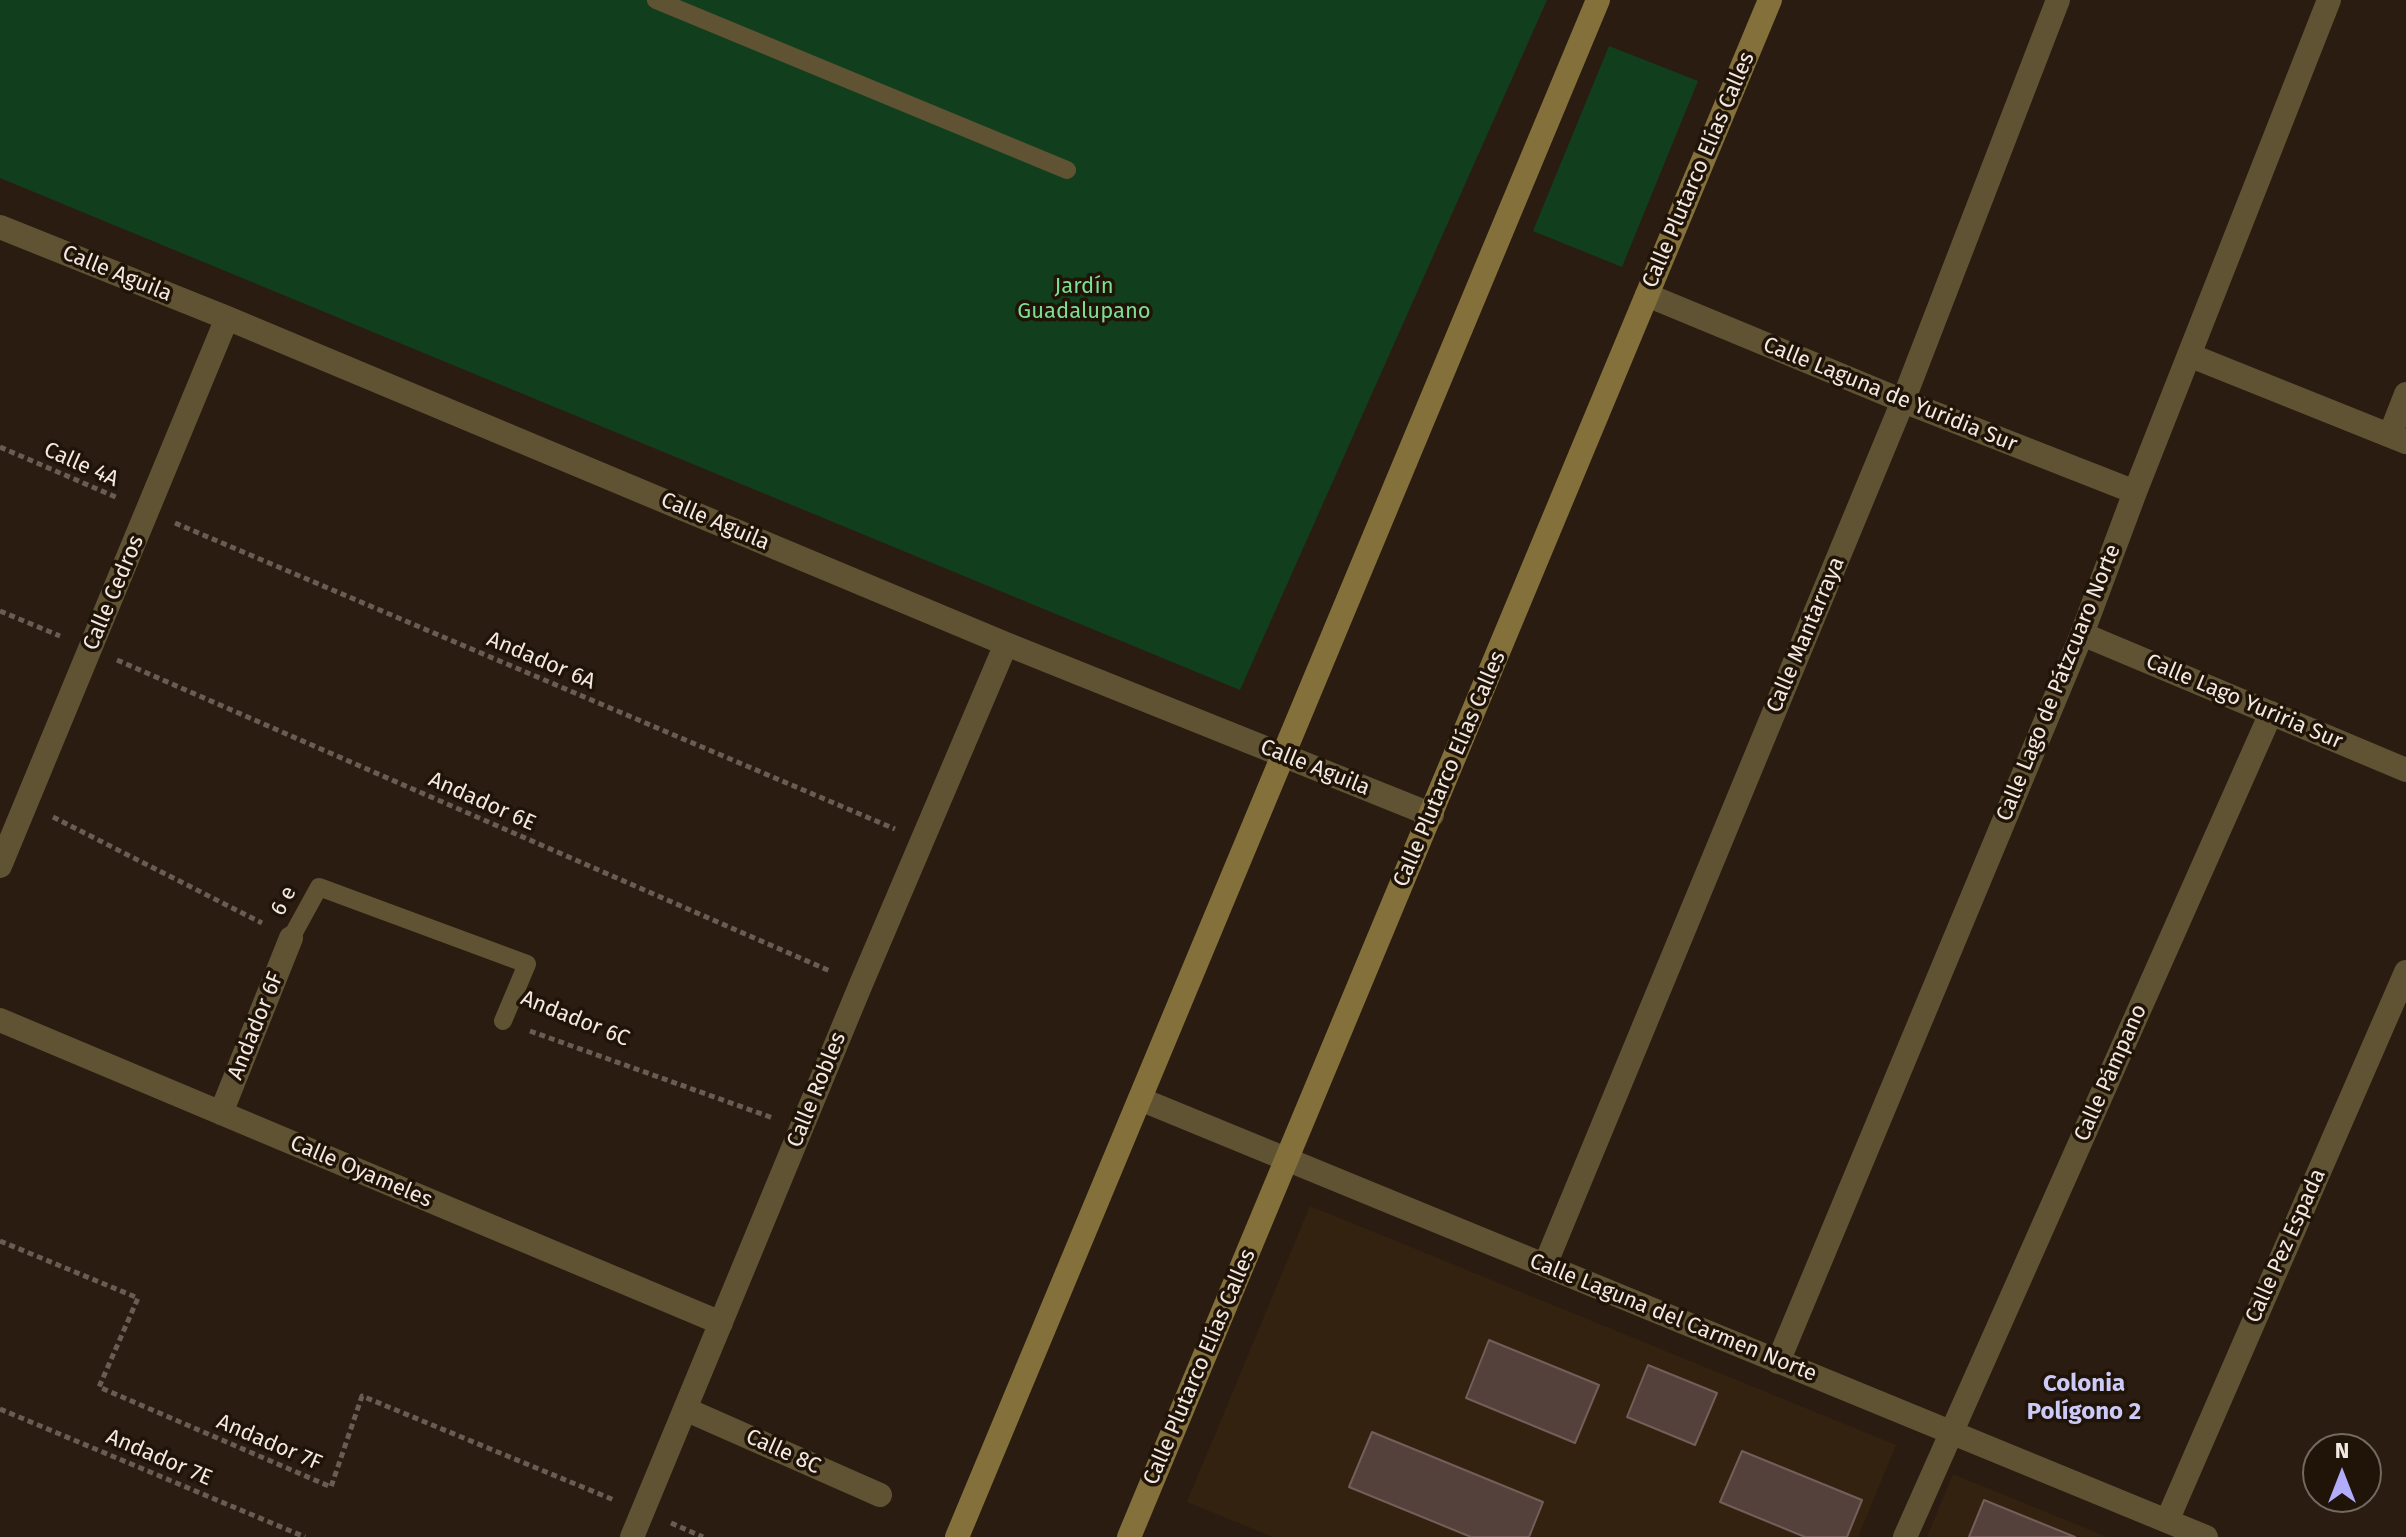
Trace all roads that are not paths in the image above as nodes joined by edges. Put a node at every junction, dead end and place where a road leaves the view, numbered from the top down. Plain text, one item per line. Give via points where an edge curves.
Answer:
1 (656, 0) edge
2 (1598, 0) edge
3 (1770, 0) edge
4 (2058, 0) edge
5 (2329, 0) edge
6 (1067, 170) dead end
7 (0, 227) edge
8 (1647, 295) junction
9 (227, 318) junction
10 (2189, 355) junction
11 (2406, 394) edge
12 (1903, 401) junction
13 (2398, 438) edge
14 (2135, 492) junction
15 (2082, 634) junction
16 (1006, 644) junction
17 (2271, 713) junction
18 (1283, 755) junction
19 (2406, 770) edge
20 (1432, 815) junction
21 (0, 866) edge
22 (319, 887) joint
23 (291, 938) joint
24 (2406, 972) edge
25 (0, 1020) edge
26 (503, 1021) road end
27 (1140, 1099) junction
28 (221, 1113) junction
29 (1286, 1159) junction
30 (1545, 1265) junction
31 (721, 1323) junction
32 (1778, 1362) junction
33 (685, 1409) junction
34 (1950, 1433) junction
35 (880, 1495) dead end
36 (2167, 1521) junction
37 (1134, 1535) edge
38 (632, 1537) edge
39 (957, 1537) edge
40 (1905, 1537) edge
41 (2206, 1537) edge

1 - 6 lane
2 - 18 main road
3 - 8 main road, Calle Plutarco Elías Calles
4 - 12 street, Calle Mantarraya
5 - 10 street, Calle Lago de Pátzcuaro Norte
7 - 9 street, Calle Aguila
8 - 12 street, Calle Laguna de Yuridia Sur
8 - 20 main road, Calle Plutarco Elías Calles
9 - 16 street, Calle Aguila
9 - 21 street, Calle Cedros
10 - 13 street
10 - 14 street, Calle Lago de Pátzcuaro Norte
11 - 13 street
12 - 14 street, Calle Laguna de Yuridia Sur
12 - 30 street, Calle Mantarraya
14 - 15 street, Calle Lago de Pátzcuaro Norte
15 - 17 street, Calle Lago Yuriria Sur
15 - 32 street, Calle Lago de Pátzcuaro Norte
16 - 18 street, Calle Aguila
16 - 31 street, Calle Robles
17 - 19 street, Calle Lago Yuriria Sur
17 - 34 street, Calle Pámpano
18 - 20 street, Calle Aguila
18 - 27 main road
20 - 29 main road, Calle Plutarco Elías Calles
22 - 23 lane, 6 e
22 - 26 lane, Andador 6C via 527,964
23 - 28 street, Andador 6F
24 - 36 street, Calle Pez Espada
25 - 28 street, Calle Oyameles
27 - 29 street, Calle Laguna del Carmen Norte
27 - 39 main road
28 - 31 street, Calle Oyameles
29 - 30 street, Calle Laguna del Carmen Norte
29 - 37 main road, Calle Plutarco Elías Calles
30 - 32 street, Calle Laguna del Carmen Norte
31 - 33 street, Calle Robles
32 - 34 street, Calle Laguna del Carmen Norte
33 - 35 street, Calle 8C
33 - 38 street, Calle Robles
34 - 36 street, Calle Laguna del Carmen Norte
34 - 40 street, Calle Pámpano
36 - 41 street, Calle Laguna del Carmen Norte

